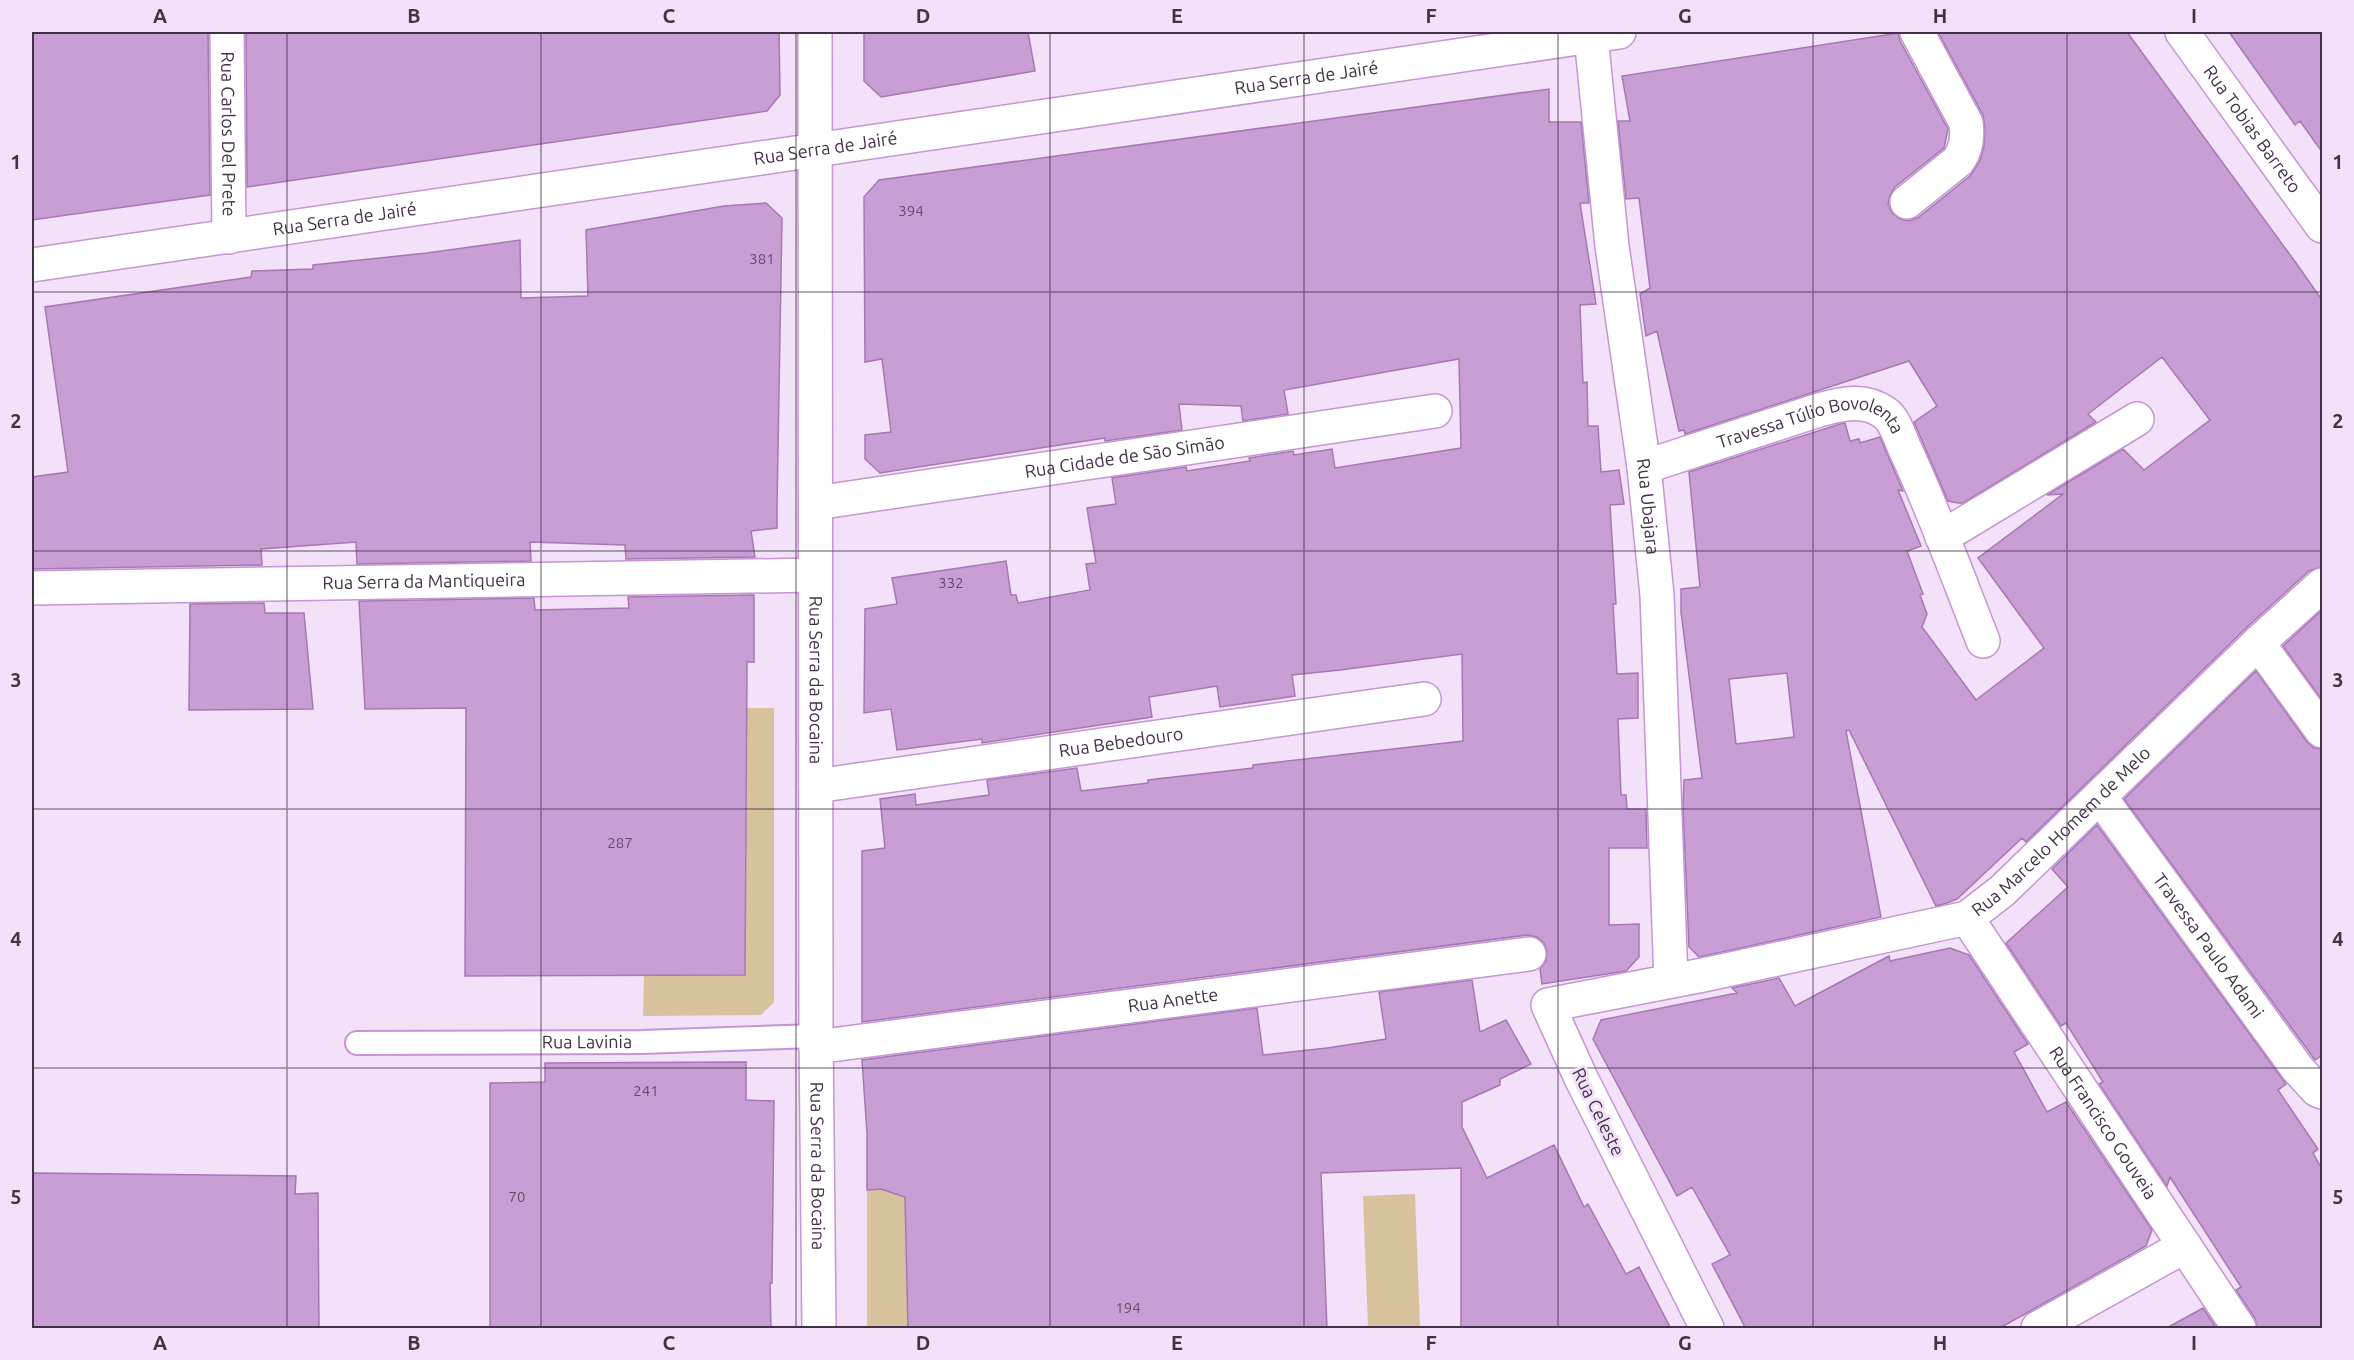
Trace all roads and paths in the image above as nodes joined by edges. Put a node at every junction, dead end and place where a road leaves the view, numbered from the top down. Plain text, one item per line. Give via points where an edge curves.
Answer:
1 (227, 32) edge
2 (816, 32) edge
3 (1917, 32) edge
4 (2182, 32) edge
5 (1605, 34) edge
6 (815, 150) junction
7 (1907, 202) dead end
8 (2322, 226) edge
9 (229, 237) junction
10 (32, 265) edge
11 (1435, 411) dead end
12 (2137, 419) dead end
13 (1644, 467) junction
14 (816, 503) junction
15 (1942, 537) junction
16 (815, 575) junction
17 (2322, 585) edge
18 (32, 588) edge
19 (1983, 641) dead end
20 (2258, 643) junction
21 (1424, 699) dead end
22 (2322, 731) edge
23 (816, 786) junction
24 (2100, 797) junction
25 (1967, 918) junction
26 (1529, 954) dead end
27 (1671, 981) junction
28 (816, 1042) junction
29 (357, 1043) dead end
30 (2322, 1092) edge
31 (2185, 1246) junction
32 (819, 1329) edge
33 (1707, 1329) edge
34 (2038, 1329) edge
35 (2239, 1329) edge

1 - 9 street, Rua Carlos Del Prete
2 - 6 street, Rua Serra da Bocaina
3 - 7 street via 1966,123 1968,135 1958,161
4 - 8 street, Rua Tobias Barreto
5 - 6 street, Rua Serra de Jairé
5 - 13 street, Rua Ubajara via 1612,246
6 - 9 street, Rua Serra de Jairé
6 - 14 street, Rua Serra da Bocaina
9 - 10 street, Rua Serra de Jairé
11 - 14 street, Rua Cidade de São Simão
12 - 15 street
13 - 15 street, Travessa Túlio Bovolenta via 1819,410 1864,403 1888,415
13 - 27 street, Rua Ubajara via 1657,595
14 - 16 street, Rua Serra da Bocaina
15 - 19 street, Travessa Túlio Bovolenta
16 - 18 street, Rua Serra da Mantiqueira
16 - 23 street, Rua Serra da Bocaina
17 - 20 street, Rua Marcelo Homem de Melo
20 - 22 street
20 - 24 street, Rua Marcelo Homem de Melo
21 - 23 street, Rua Bebedouro
23 - 28 street, Rua Serra da Bocaina
24 - 25 street, Rua Marcelo Homem de Melo via 2002,891
24 - 30 street, Travessa Paulo Adami via 2297,1068
25 - 27 street, Rua Marcelo Homem de Melo
25 - 31 street, Rua Francisco Gouveia
26 - 28 street, Rua Anette
27 - 33 street, Rua Celeste via 1548,1005
28 - 29 lane, Rua Lavinia
28 - 32 street, Rua Serra da Bocaina
31 - 34 street
31 - 35 street, Rua Francisco Gouveia

